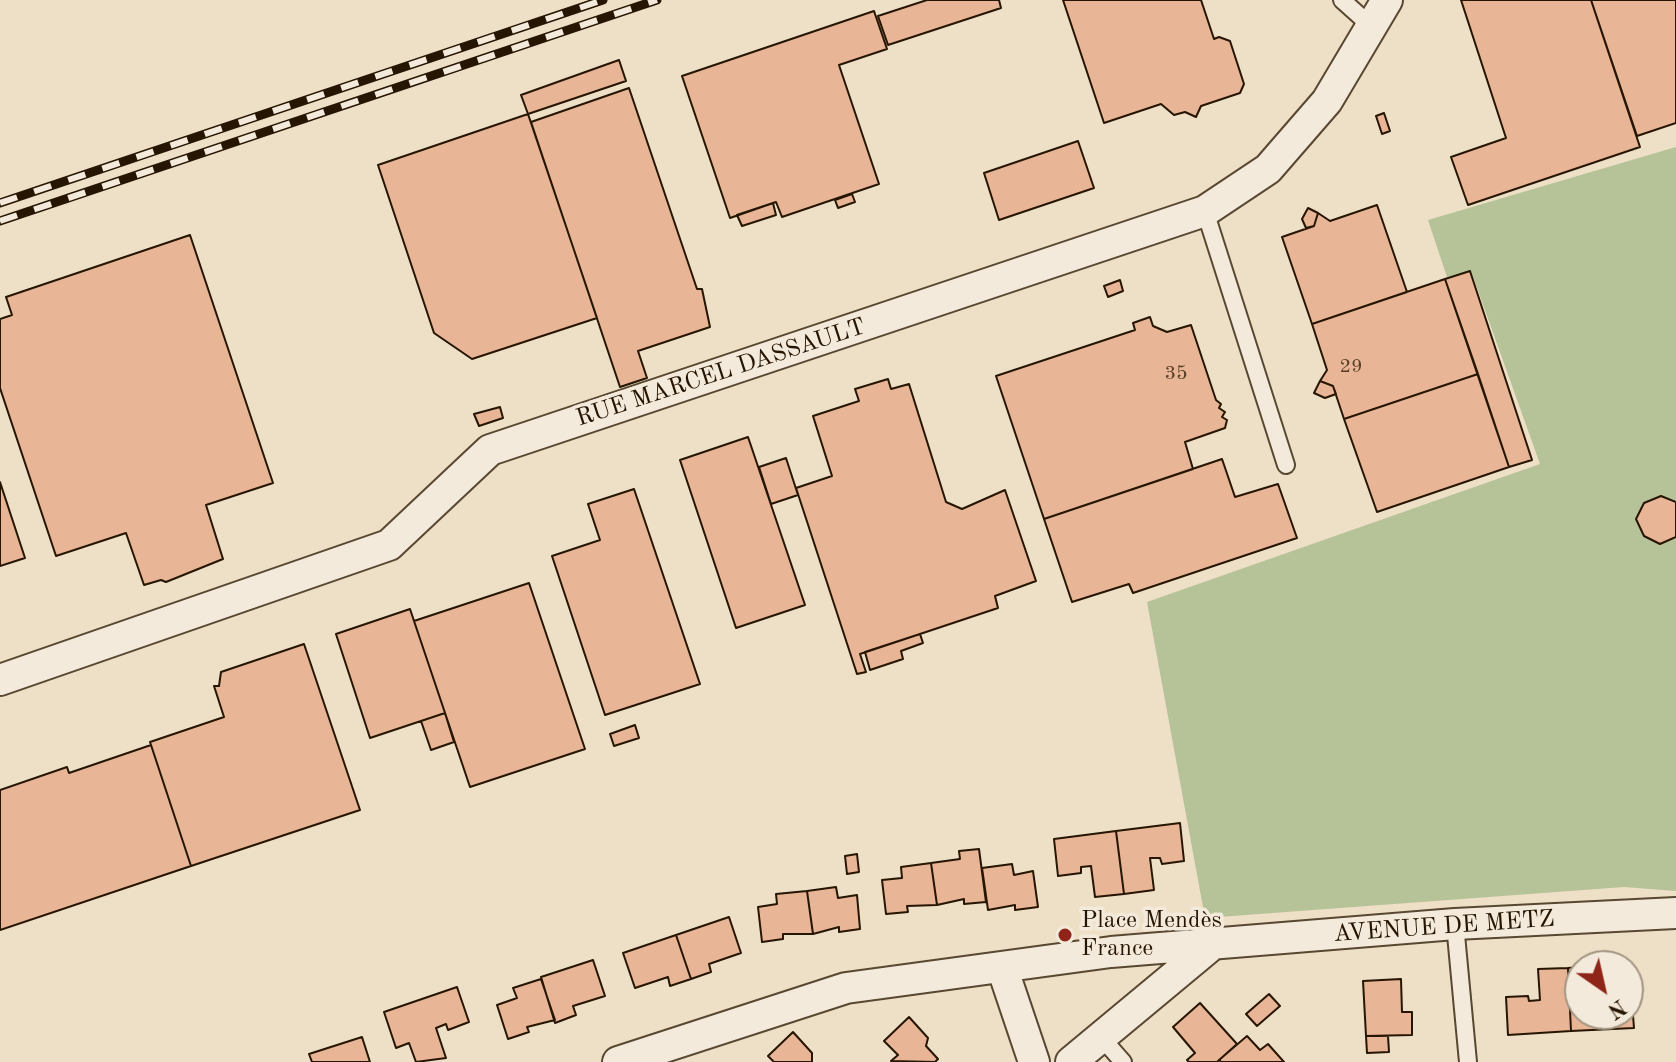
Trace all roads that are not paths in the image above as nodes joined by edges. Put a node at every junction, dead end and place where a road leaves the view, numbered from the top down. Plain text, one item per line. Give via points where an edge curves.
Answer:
1 (1342, 0) edge
2 (1387, 0) edge
3 (1371, 26) junction
4 (1205, 211) junction
5 (1286, 465) dead end
6 (0, 680) edge
7 (1676, 913) edge
8 (1455, 924) junction
9 (1213, 944) junction
10 (1002, 967) junction
11 (1101, 1037) junction
12 (618, 1062) edge
13 (1034, 1062) edge
14 (1071, 1062) edge
15 (1123, 1062) edge
16 (1468, 1062) edge

1 - 3 lane
2 - 3 street, RUE MARCEL DASSAULT
3 - 4 street, RUE MARCEL DASSAULT via 1327,101 1268,169
4 - 5 lane
4 - 6 street, RUE MARCEL DASSAULT via 490,450 389,545
7 - 8 street, AVENUE DE METZ
8 - 9 street, AVENUE DE METZ
8 - 16 lane
9 - 10 street, AVENUE DE METZ
9 - 11 street
10 - 12 street, AVENUE DE METZ via 846,988
10 - 13 street
11 - 14 street
11 - 15 lane

